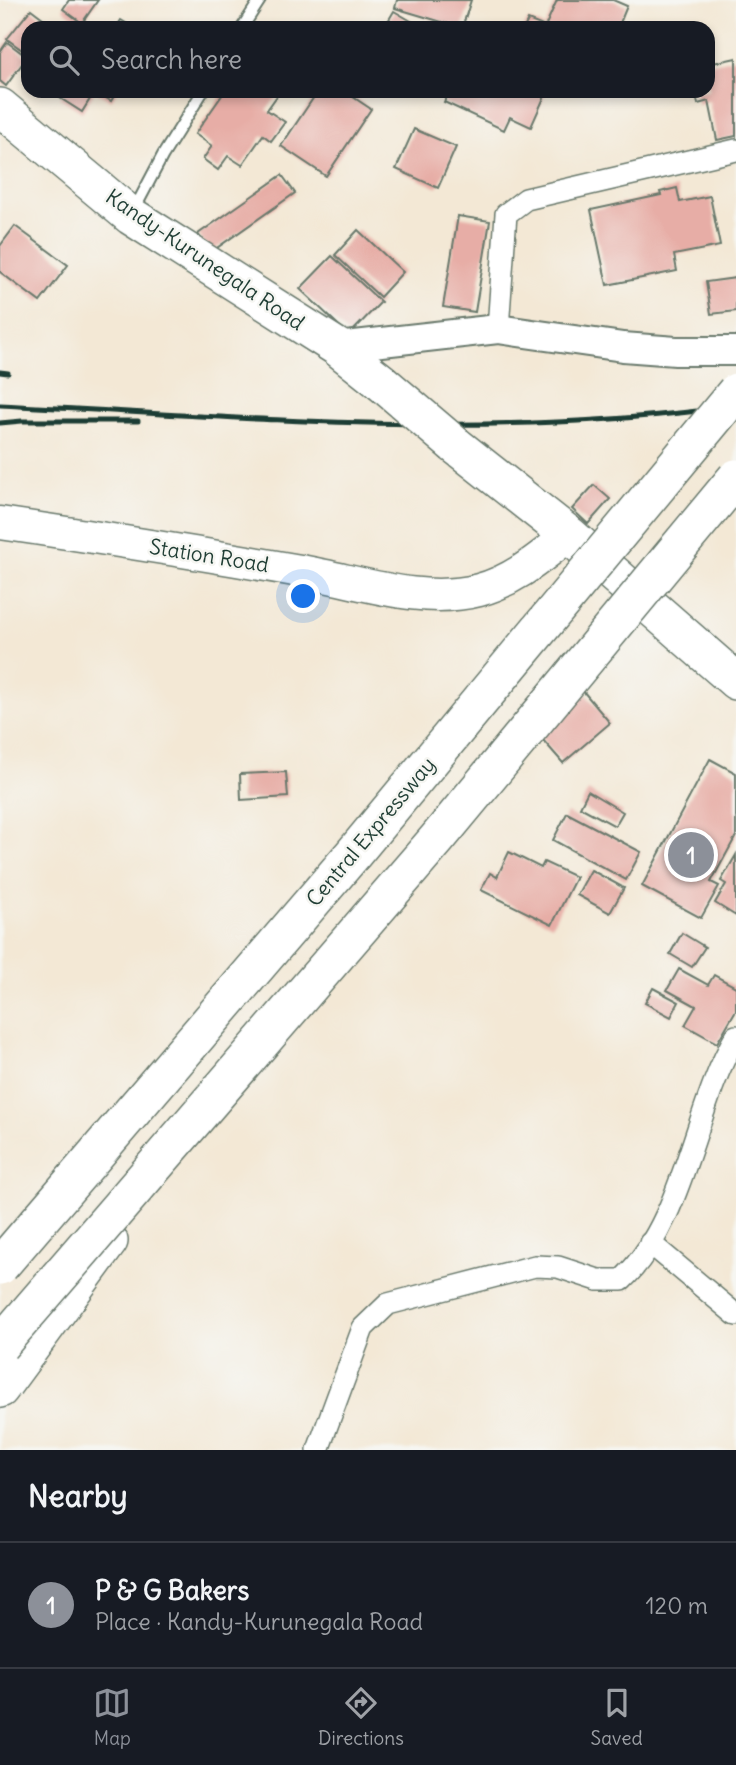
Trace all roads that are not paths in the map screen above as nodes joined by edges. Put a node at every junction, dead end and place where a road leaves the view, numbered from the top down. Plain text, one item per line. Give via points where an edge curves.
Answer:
1 (260, 0) edge
2 (247, 21) edge
3 (199, 98) edge
4 (0, 107) edge
5 (736, 150) edge
6 (131, 216) junction
7 (498, 329) junction
8 (337, 347) junction
9 (736, 351) edge
10 (736, 392) edge
11 (736, 478) edge
12 (0, 523) edge
13 (569, 535) junction
14 (736, 681) edge
15 (736, 1036) edge
16 (213, 1099) junction
17 (650, 1242) junction
18 (0, 1266) edge
19 (736, 1315) edge
20 (0, 1345) edge
21 (0, 1389) edge
22 (318, 1450) edge

1 - 2 lane
3 - 6 lane
4 - 6 highway, Kandy-Kurunegala Road
5 - 7 street via 526,199 506,214
6 - 8 highway, Kandy-Kurunegala Road
7 - 8 street
7 - 9 street via 676,351
8 - 13 highway, Kandy-Kurunegala Road, bridge
10 - 18 highway, Central Expressway, bridge via 354,853
11 - 16 highway, bridge via 437,839
12 - 13 main road, Station Road via 308,572 397,591 444,595 478,590 514,577
13 - 14 highway
15 - 17 street via 722,1060 670,1206
16 - 20 highway, bridge
16 - 21 highway
17 - 19 street
17 - 22 street via 639,1264 622,1280 598,1280 558,1267 535,1266 388,1304 363,1328

